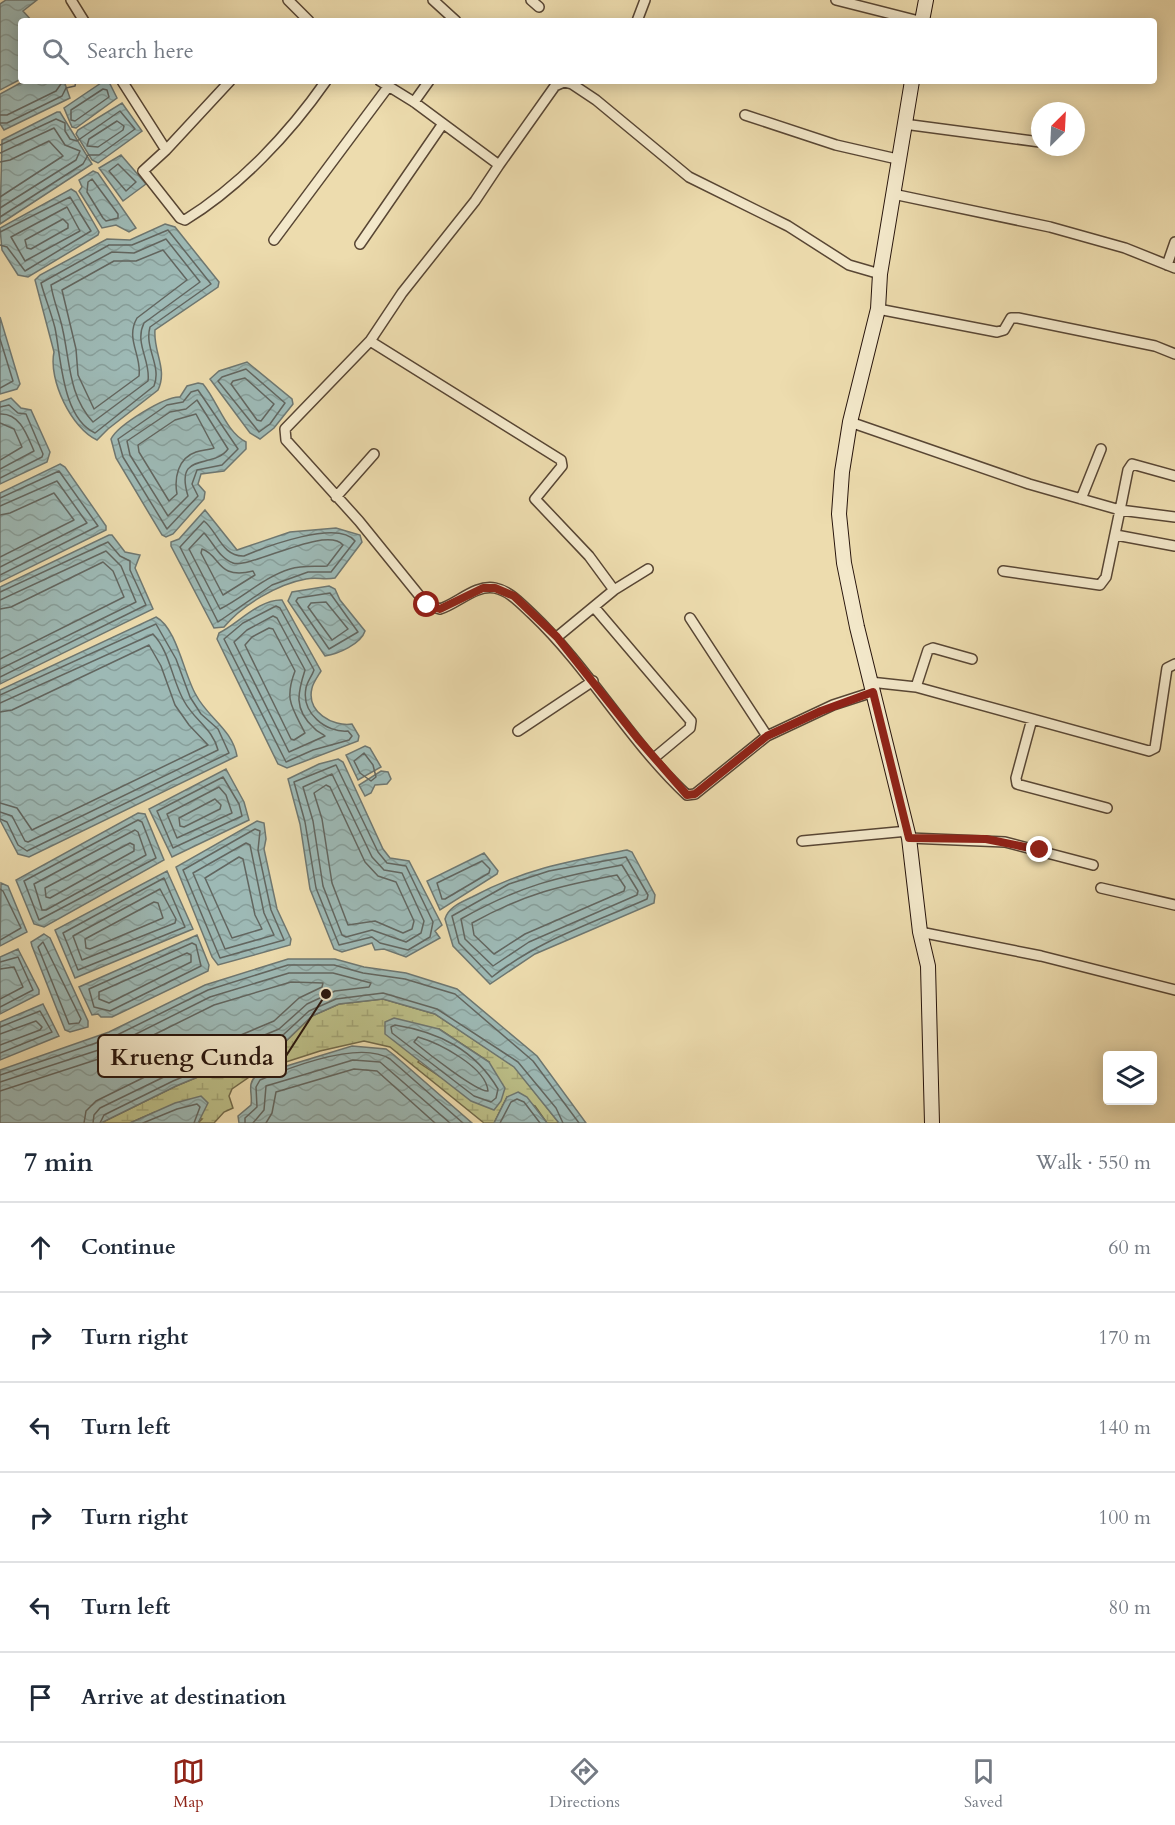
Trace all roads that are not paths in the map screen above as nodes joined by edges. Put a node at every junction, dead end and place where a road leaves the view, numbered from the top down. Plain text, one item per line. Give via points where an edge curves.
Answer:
1 (71, 0) edge
2 (288, 0) edge
3 (433, 0) edge
4 (531, 0) edge
5 (645, 0) edge
6 (836, 0) edge
7 (926, 0) edge
8 (539, 7) dead end
9 (82, 18) edge
10 (306, 18) edge
11 (453, 18) edge
12 (638, 18) edge
13 (909, 18) edge
14 (922, 18) edge
15 (124, 84) edge
16 (227, 84) edge
17 (324, 84) edge
18 (384, 84) edge
19 (427, 84) edge
20 (560, 84) edge
21 (572, 84) edge
22 (911, 84) edge
23 (414, 102) junction
24 (745, 116) dead end
25 (904, 124) junction
26 (442, 125) junction
27 (1031, 141) edge
28 (166, 150) junction
29 (897, 159) junction
30 (499, 165) junction
31 (893, 194) junction
32 (274, 240) dead end
33 (1175, 242) edge
34 (360, 244) dead end
35 (1171, 267) edge
36 (880, 274) junction
37 (878, 309) junction
38 (370, 341) junction
39 (1175, 354) edge
40 (850, 422) junction
41 (1101, 449) dead end
42 (374, 454) dead end
43 (1175, 476) edge
44 (336, 497) junction
45 (1081, 500) junction
46 (1120, 510) junction
47 (1175, 517) edge
48 (1116, 535) junction
49 (1175, 546) edge
50 (648, 569) dead end
51 (1004, 571) dead end
52 (614, 590) junction
53 (594, 607) junction
54 (690, 618) dead end
55 (557, 637) junction
56 (972, 659) dead end
57 (1175, 664) edge
58 (593, 681) junction
59 (872, 687) junction
60 (916, 687) junction
61 (1032, 719) junction
62 (518, 731) dead end
63 (767, 736) junction
64 (654, 758) junction
65 (1107, 808) dead end
66 (909, 834) junction
67 (802, 841) dead end
68 (1093, 865) dead end
69 (1101, 888) dead end
70 (1175, 904) edge
71 (920, 932) junction
72 (1175, 990) edge
73 (932, 1123) edge

1 - 9 street
2 - 10 street
3 - 11 street
4 - 8 street
5 - 12 street
6 - 13 street
7 - 14 street
15 - 28 street
16 - 28 street
17 - 28 street via 240,180 185,220 143,171
18 - 23 street
18 - 32 street
19 - 23 street
20 - 30 street
21 - 36 street via 689,177 788,226 849,265
22 - 25 street
23 - 26 street
24 - 29 street via 836,145
25 - 27 street
25 - 29 street
26 - 30 street
26 - 34 street
29 - 31 street
30 - 38 street
31 - 35 street via 1050,227 1125,248
31 - 36 street
33 - 35 street
36 - 37 street
37 - 39 street via 997,332 1004,330 1011,318 1018,318 1155,346
37 - 40 street
38 - 44 street via 285,429 286,440
38 - 52 street via 561,460 562,466 536,499 589,556
40 - 45 street
40 - 59 street via 839,514 844,563
41 - 45 street
42 - 44 street
43 - 46 street via 1132,464
44 - 55 street via 427,605 440,609 483,588 495,588 514,596
45 - 46 street
46 - 47 street
46 - 48 street
48 - 49 street
48 - 51 street via 1106,577 1100,585
50 - 52 street
52 - 53 street
53 - 55 street
53 - 64 street via 691,721 690,728
54 - 63 street
55 - 58 street
56 - 60 street via 928,650
57 - 61 street via 1169,665 1165,676 1153,750
58 - 62 street
58 - 64 street
59 - 60 street
59 - 63 street
59 - 66 street
60 - 61 street
61 - 65 street via 1017,784
63 - 64 street via 692,796 685,794
66 - 67 street
66 - 68 street via 1005,842
66 - 71 street
69 - 70 street
71 - 72 street via 1041,956
71 - 73 street via 929,973

